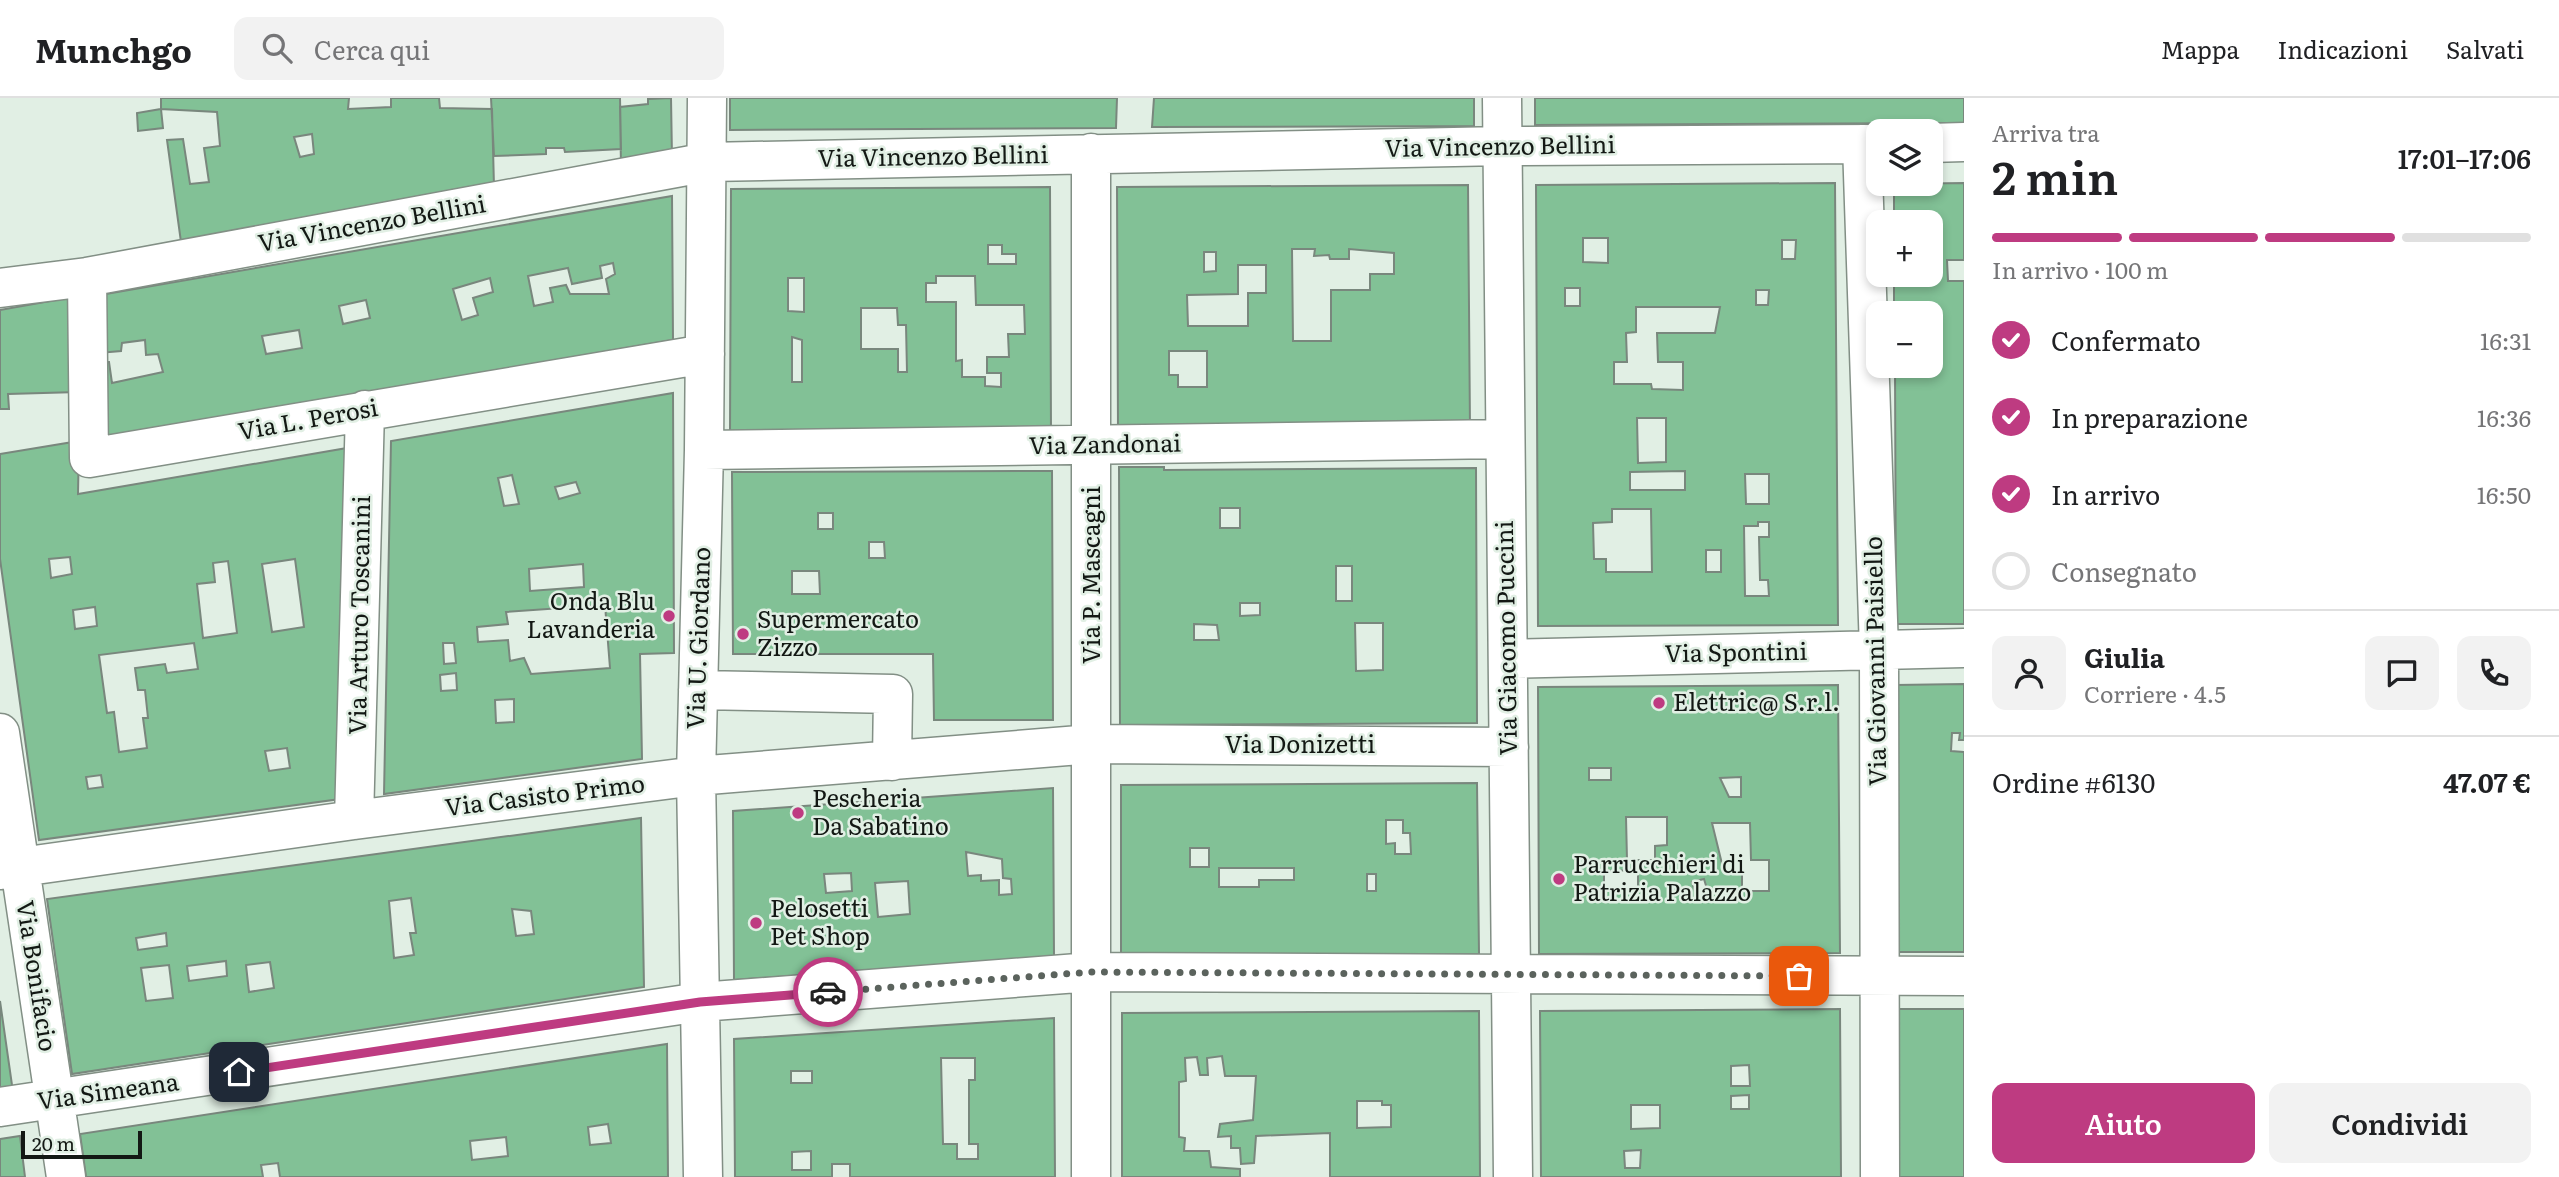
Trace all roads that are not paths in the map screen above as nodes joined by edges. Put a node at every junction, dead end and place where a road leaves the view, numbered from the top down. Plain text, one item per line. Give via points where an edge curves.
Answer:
1 (707, 98) edge
2 (1502, 98) edge
3 (1964, 142) edge
4 (1943, 143) edge
5 (1866, 144) edge
6 (1503, 146) junction
7 (1091, 153) junction
8 (708, 162) junction
9 (1871, 196) edge
10 (87, 277) junction
11 (0, 288) edge
12 (705, 354) junction
13 (365, 410) junction
14 (1505, 439) junction
15 (1092, 445) junction
16 (704, 450) junction
17 (1964, 648) edge
18 (1879, 650) junction
19 (1508, 659) junction
20 (698, 690) junction
21 (0, 733) edge
22 (1092, 744) junction
23 (1508, 747) junction
24 (892, 761) junction
25 (696, 776) junction
26 (354, 820) junction
27 (10, 869) edge
28 (1091, 972) junction
29 (1512, 973) junction
30 (1964, 976) edge
31 (1877, 977) junction
32 (700, 1002) junction
33 (56, 1100) junction
34 (0, 1107) edge
35 (66, 1177) edge
36 (703, 1177) edge
37 (1091, 1177) edge
38 (1513, 1177) edge
39 (1880, 1177) edge

1 - 8 street, Via U. Giordano
2 - 6 street, Via Giacomo Puccini
3 - 4 street
5 - 6 street, Via Vincenzo Bellini
6 - 7 street, Via Vincenzo Bellini
6 - 14 street, Via Giacomo Puccini
7 - 8 street, Via Vincenzo Bellini
7 - 15 street, Via P. Mascagni
8 - 10 street, Via Vincenzo Bellini
8 - 12 street, Via U. Giordano
9 - 18 street, Via Giovanni Paisiello
10 - 11 street, Via Vincenzo Bellini
10 - 13 street, Via L. Perosi via 89,458
12 - 13 street, Via L. Perosi
12 - 16 street, Via U. Giordano
13 - 26 street, Via Arturo Toscanini
14 - 15 street, Via Zandonai
14 - 19 street, Via Giacomo Puccini
15 - 16 street, Via Zandonai
15 - 22 street, Via P. Mascagni
16 - 20 street, Via U. Giordano
17 - 18 street, Via Spontini
18 - 19 street, Via Spontini
18 - 31 street, Via Giovanni Paisiello
19 - 23 street, Via Giacomo Puccini
20 - 24 street via 893,694
20 - 25 street, Via U. Giordano
21 - 27 street, Via Bonifacio
22 - 23 street, Via Donizetti
22 - 24 street, Via Casisto Primo
22 - 28 street, Via P. Mascagni
23 - 29 street, Via Giacomo Puccini
24 - 25 street, Via Casisto Primo
25 - 26 street, Via Casisto Primo
25 - 32 street, Via U. Giordano
26 - 27 street, Via Casisto Primo
27 - 33 street, Via Bonifacio
28 - 29 street, Via Simeana
28 - 32 street, Via Simeana
28 - 37 street, Via P. Mascagni
29 - 31 street, Via Simeana
29 - 38 street, Via Giacomo Puccini
30 - 31 street, Via Simeana
31 - 39 street, Via Giovanni Paisiello
32 - 33 street, Via Simeana
32 - 36 street, Via U. Giordano
33 - 34 street, Via Simeana
33 - 35 street, Via Bonifacio

